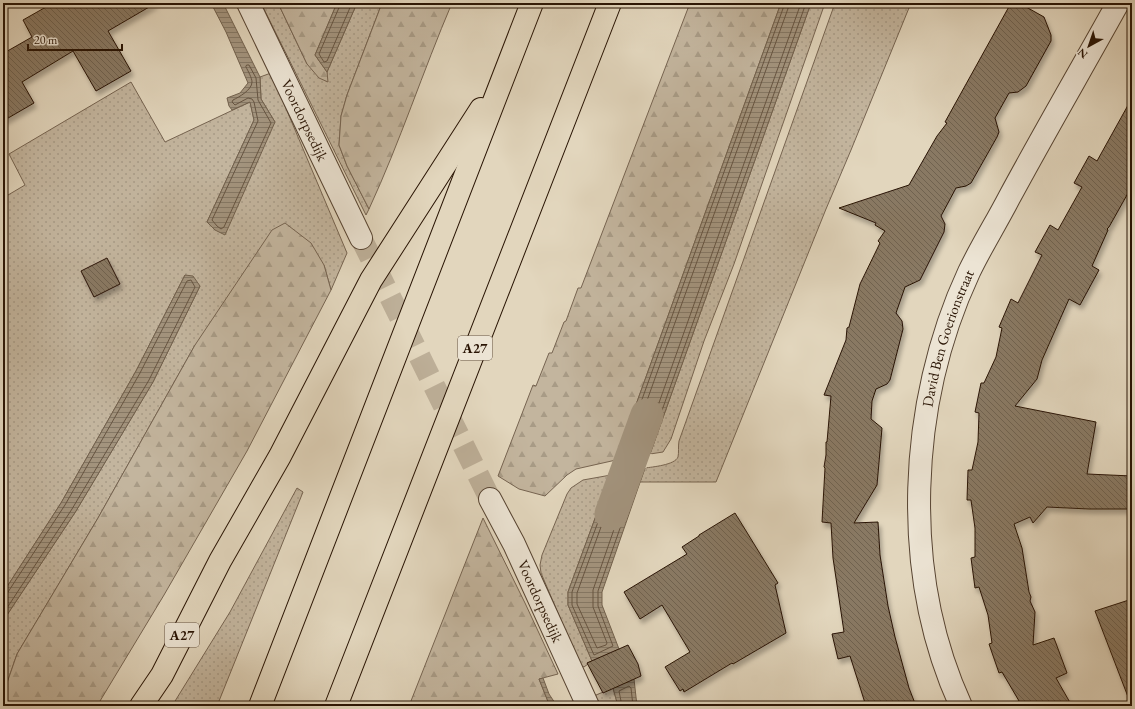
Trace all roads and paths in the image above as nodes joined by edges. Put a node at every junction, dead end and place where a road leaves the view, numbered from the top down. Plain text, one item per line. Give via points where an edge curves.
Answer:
1 (248, 3) edge
2 (532, 3) edge
3 (610, 3) edge
4 (1118, 3) edge
5 (506, 71) junction
6 (360, 238) tunnel mouth
7 (490, 499) tunnel mouth
8 (141, 706) edge
9 (260, 706) edge
10 (336, 706) edge
11 (588, 706) edge
12 (961, 706) edge

1 - 6 street, Voordorpsedijk
2 - 5 highway, A27
3 - 10 highway, A27
4 - 12 street, David Ben Goerionstraat via 969,272 947,327 930,386 918,494 920,542 929,610 949,681
5 - 8 highway, A27 via 370,280 280,456 220,561 162,675
5 - 9 highway, A27
7 - 11 street, Voordorpsedijk via 514,544

